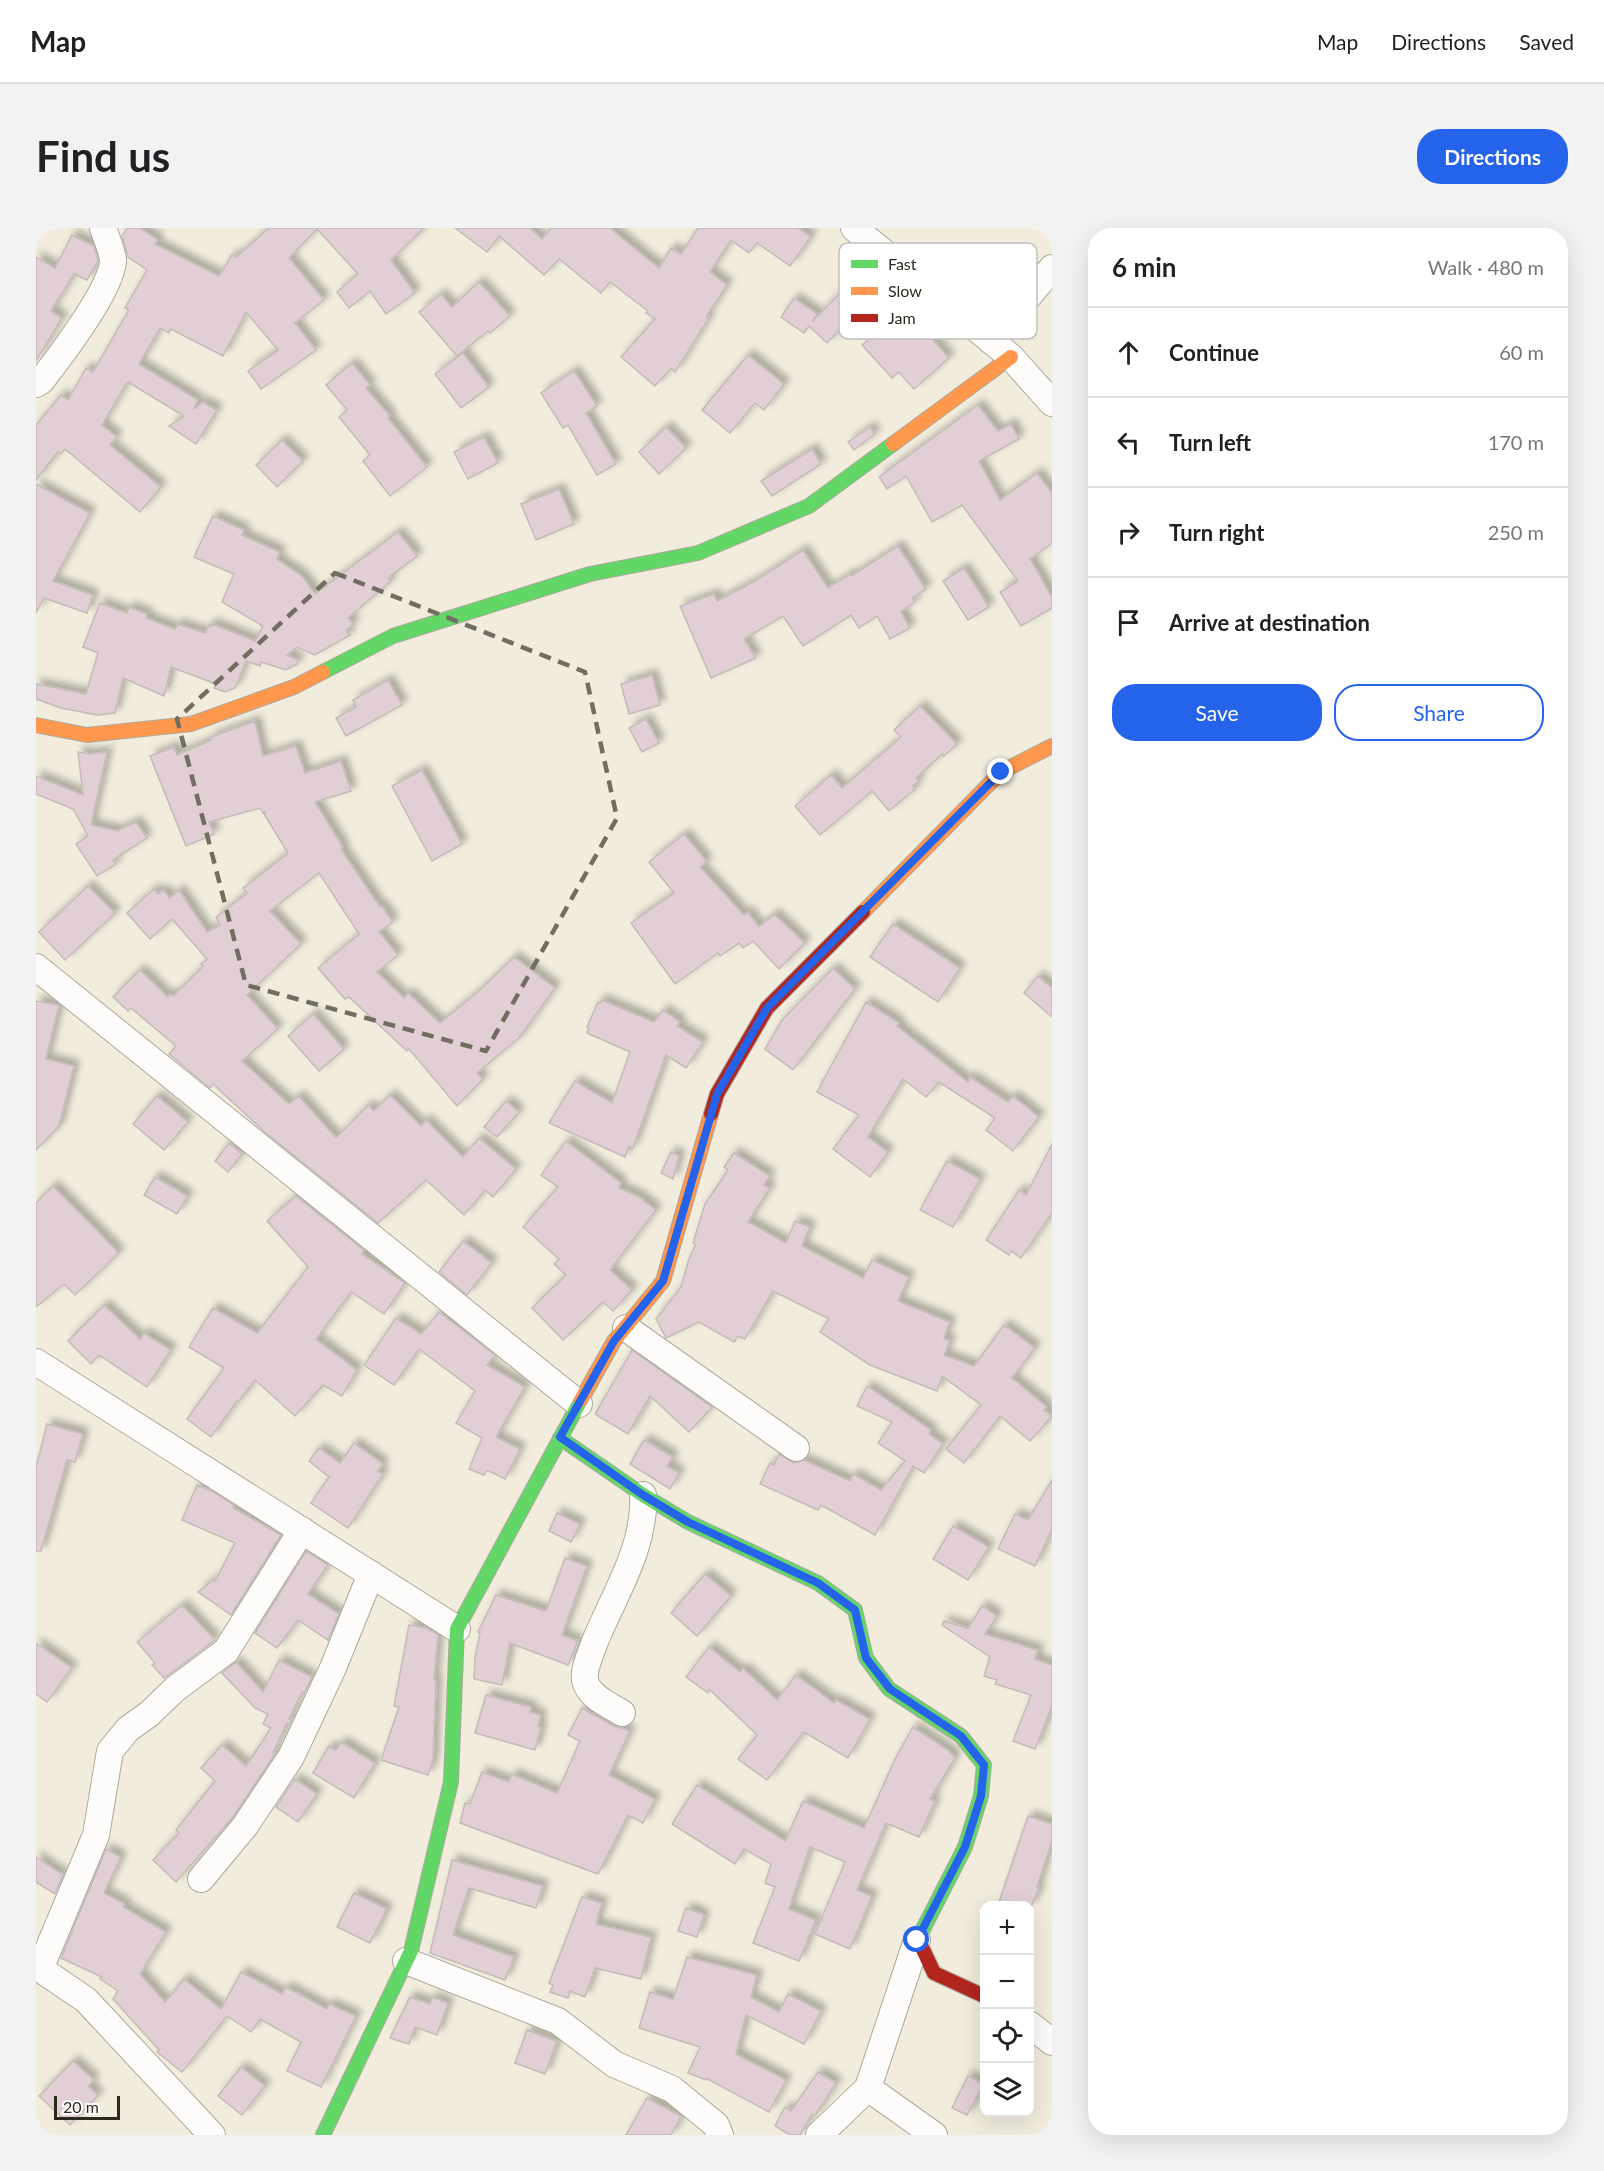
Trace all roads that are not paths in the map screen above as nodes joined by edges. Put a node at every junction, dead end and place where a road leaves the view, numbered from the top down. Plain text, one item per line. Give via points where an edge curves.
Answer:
1 (104, 228) edge
2 (854, 228) edge
3 (872, 243) edge
4 (1052, 268) edge
5 (1037, 292) edge
6 (989, 339) edge
7 (1007, 339) edge
8 (1001, 349) junction
9 (36, 384) edge
10 (1052, 403) edge
11 (36, 725) edge
12 (1052, 746) edge
13 (36, 967) edge
14 (626, 1328) junction
15 (36, 1362) edge
16 (579, 1404) junction
17 (560, 1437) junction
18 (796, 1448) dead end
19 (643, 1495) junction
20 (302, 1530) junction
21 (371, 1574) junction
22 (457, 1629) junction
23 (622, 1713) dead end
24 (201, 1879) dead end
25 (917, 1940) junction
26 (406, 1961) junction
27 (38, 1968) edge
28 (980, 1994) edge
29 (1034, 2028) edge
30 (1052, 2042) edge
31 (868, 2088) junction
32 (212, 2135) edge
33 (323, 2135) edge
34 (720, 2135) edge
35 (819, 2135) edge
36 (934, 2135) edge

1 - 9 street via 113,260 107,282 75,336
2 - 3 street
4 - 5 street
6 - 8 street
7 - 8 street
8 - 10 street
8 - 11 street via 808,506 698,553 591,574 393,636 294,687 191,724 87,735
12 - 14 street via 1001,772 767,1008 717,1094 663,1281
13 - 16 street
14 - 16 street via 614,1341
14 - 18 street
15 - 20 street
16 - 17 street
17 - 19 street
17 - 22 street
19 - 23 street via 640,1535 599,1631 585,1679 591,1693
19 - 25 street via 688,1522 818,1583 855,1610 866,1658 890,1689 961,1736 984,1765 981,1796 965,1847
20 - 21 street
20 - 27 street via 226,1651 128,1729 110,1751 96,1834
21 - 22 street
21 - 24 street via 291,1757 245,1826
22 - 26 street via 451,1782
25 - 28 street via 934,1973
25 - 31 street
26 - 33 street
26 - 34 street via 558,2021 614,2064 672,2089 716,2125
27 - 32 street via 86,2000
29 - 30 street
31 - 35 street
31 - 36 street

